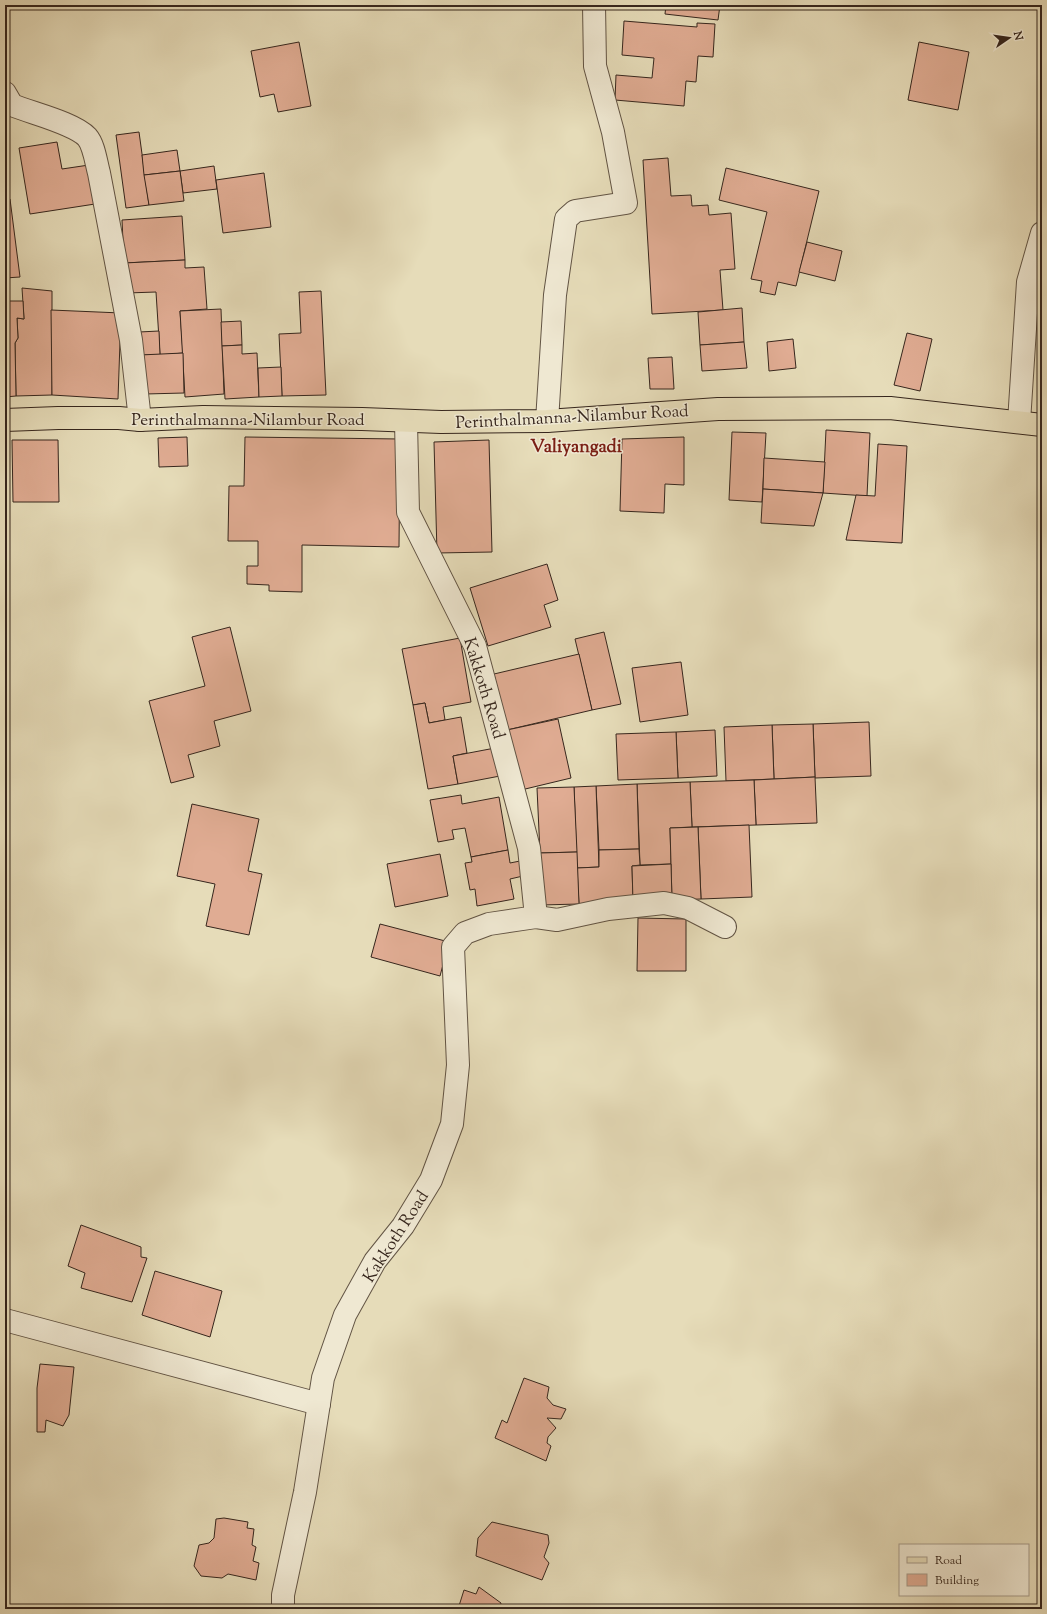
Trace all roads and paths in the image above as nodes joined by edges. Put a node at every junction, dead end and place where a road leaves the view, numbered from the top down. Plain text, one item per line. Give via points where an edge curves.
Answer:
1 (594, 5) edge
2 (5, 93) edge
3 (1042, 233) edge
4 (5, 420) edge
5 (140, 420) junction
6 (547, 421) junction
7 (406, 422) junction
8 (1019, 422) junction
9 (1042, 424) edge
10 (536, 917) junction
11 (725, 927) dead end
12 (5, 1320) edge
13 (319, 1404) junction
14 (283, 1609) edge

1 - 6 street via 595,66 613,132 626,203 575,211 566,220 555,295
2 - 5 street via 12,105 73,127 87,138 93,151 131,340
3 - 8 street via 1028,282
4 - 5 main road, Perinthalmanna-Nilambur Road
5 - 7 main road, Perinthalmanna-Nilambur Road via 203,417
6 - 7 main road, Perinthalmanna-Nilambur Road
6 - 8 main road, Perinthalmanna-Nilambur Road via 718,409 890,408
7 - 10 street, Kakkoth Road via 408,512 475,646 529,848
8 - 9 main road, Perinthalmanna-Nilambur Road
10 - 11 street, Kakkoth Road via 557,920 608,909 664,903 688,908
10 - 13 street, Kakkoth Road via 490,924 465,933 453,947 458,1065 452,1124 431,1180 403,1226 375,1261 345,1315 323,1378
12 - 13 street
13 - 14 street, Kakkoth Road via 305,1492 283,1595

